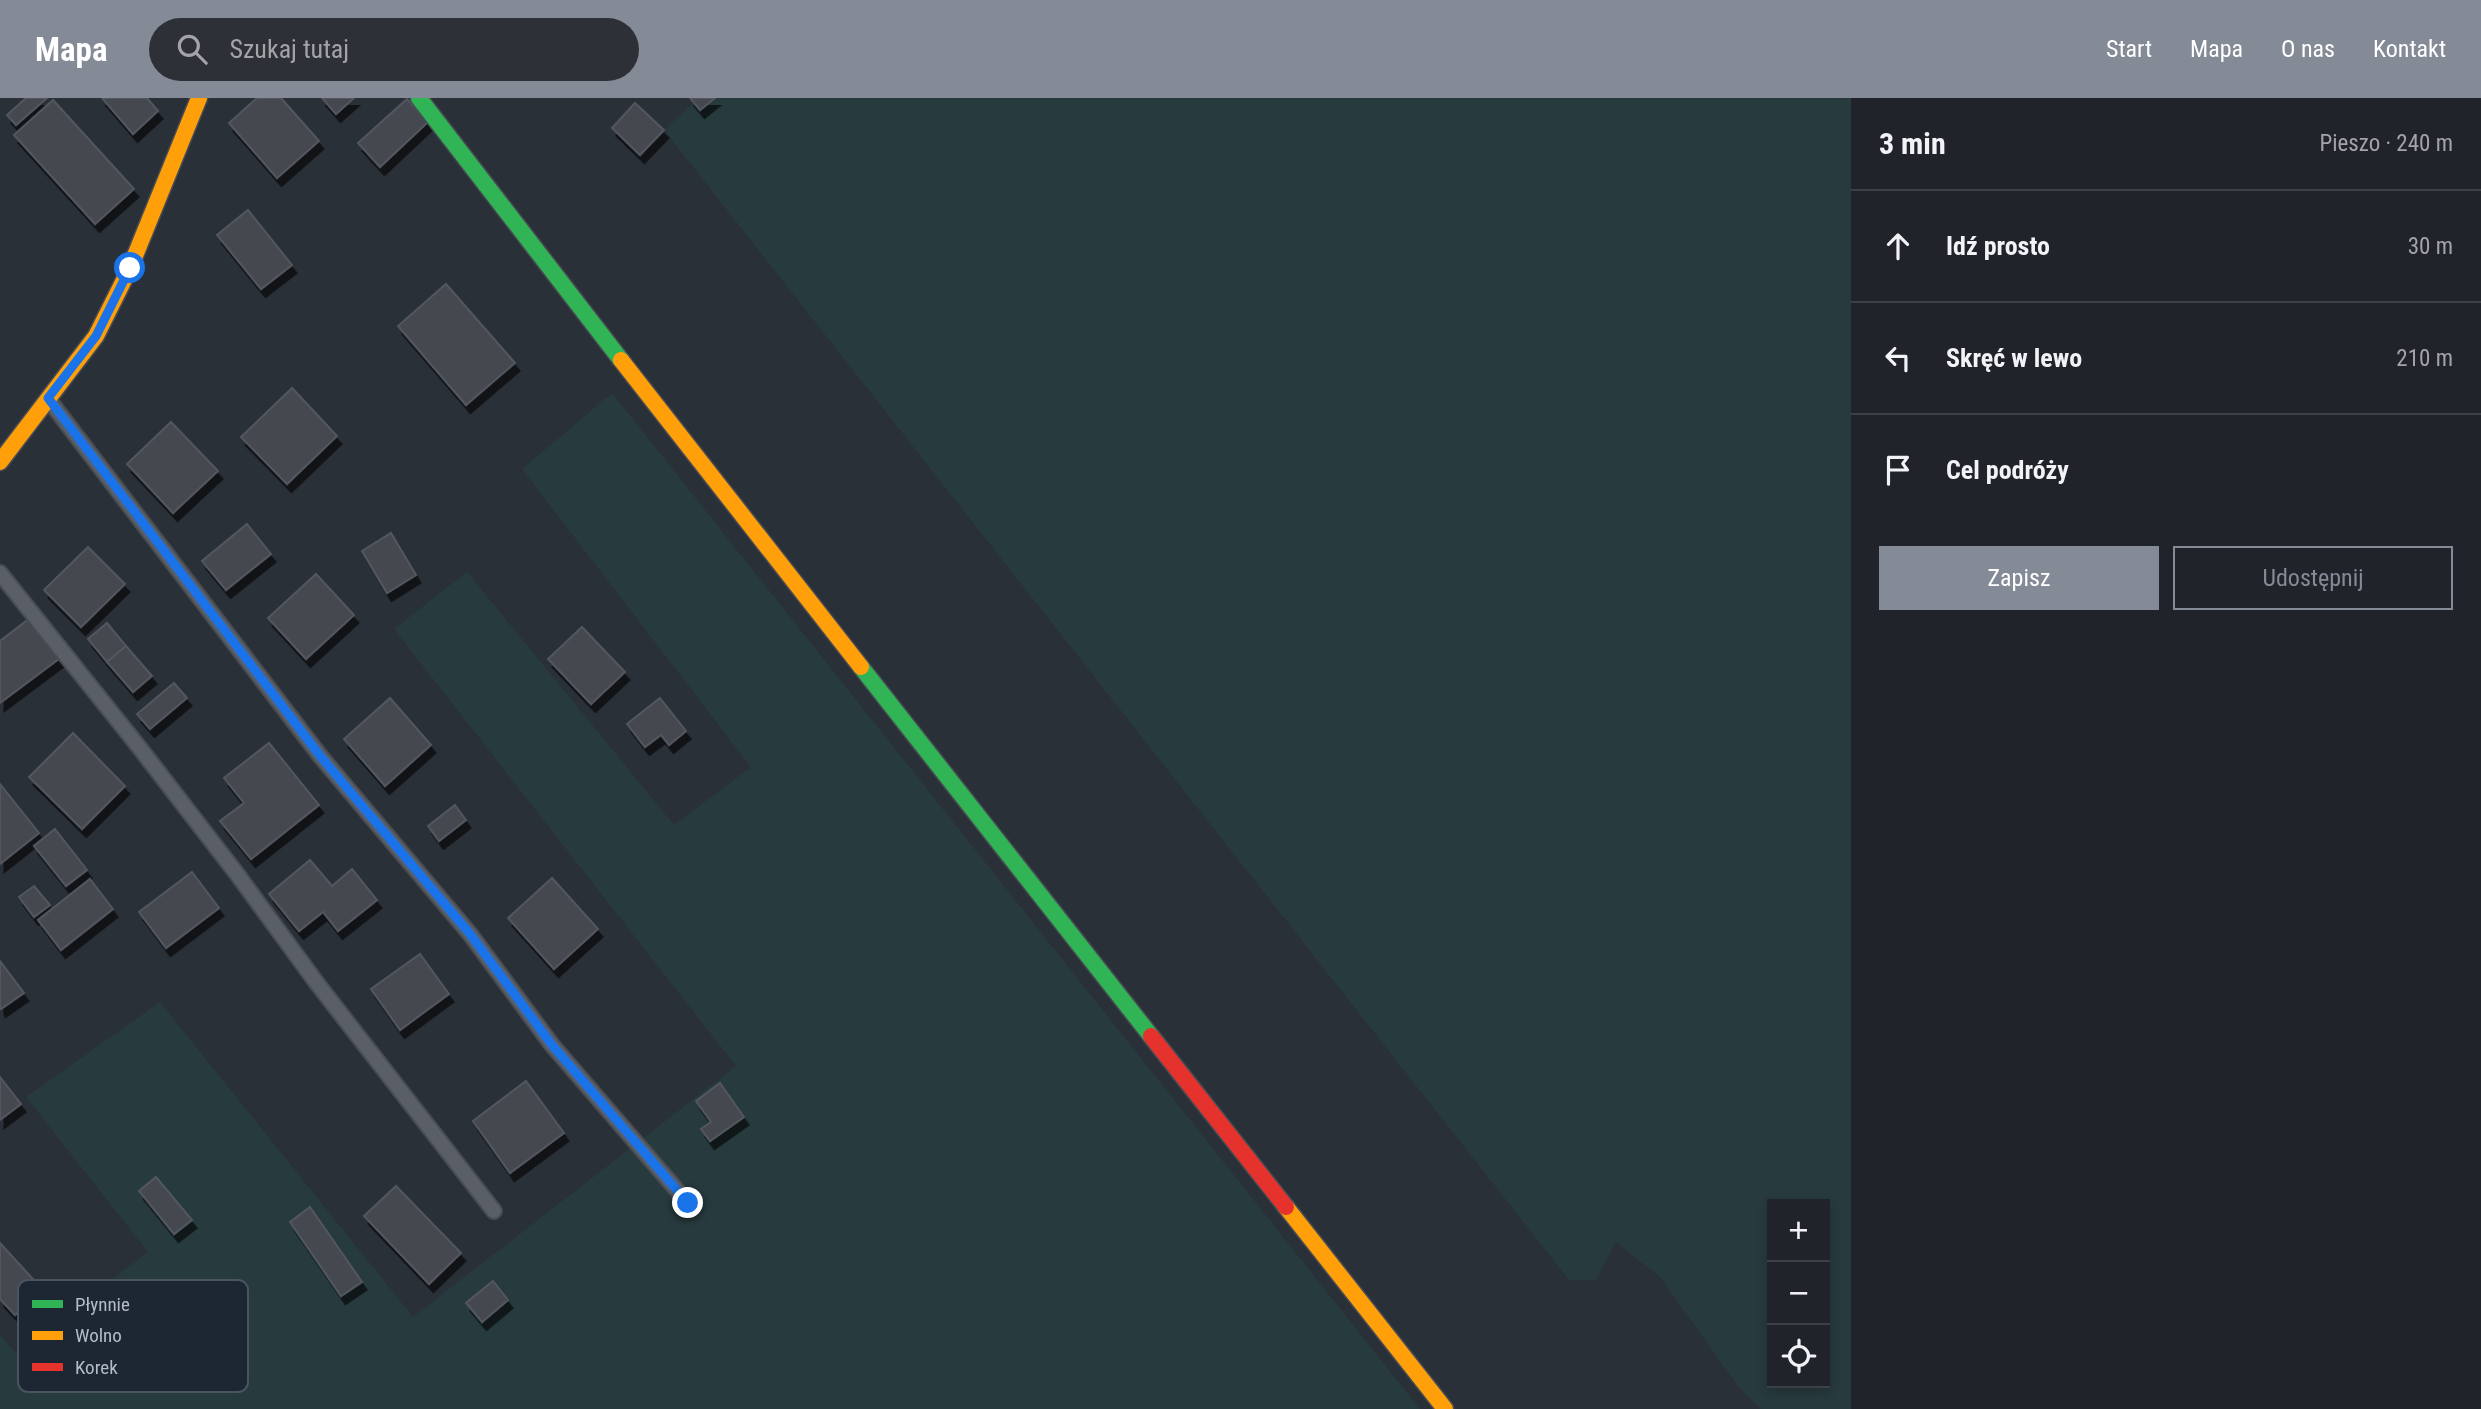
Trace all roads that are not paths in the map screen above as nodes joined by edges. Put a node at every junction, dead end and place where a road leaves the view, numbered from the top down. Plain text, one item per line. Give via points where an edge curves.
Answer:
1 (199, 98) edge
2 (419, 98) edge
3 (48, 398) junction
4 (0, 461) edge
5 (0, 573) edge
6 (688, 1203) dead end
7 (494, 1211) dead end
8 (1445, 1409) edge

1 - 3 street via 130,268 96,336
2 - 8 street
3 - 4 street
3 - 6 lane via 321,757 470,934 552,1045
5 - 7 lane via 148,757

